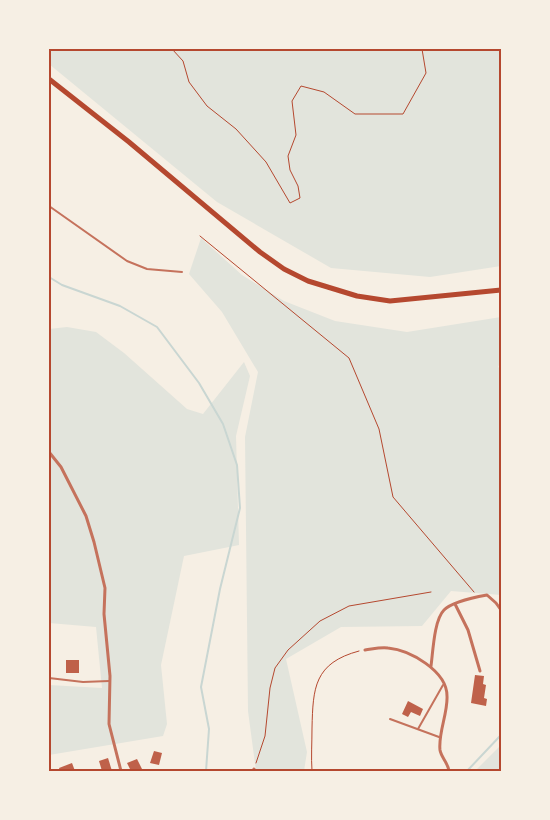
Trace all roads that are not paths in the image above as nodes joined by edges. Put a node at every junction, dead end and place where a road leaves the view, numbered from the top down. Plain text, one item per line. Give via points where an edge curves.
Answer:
1 (49, 79) edge
2 (49, 206) edge
3 (182, 272) dead end
4 (501, 290) edge
5 (49, 452) edge
6 (455, 604) junction
7 (501, 610) edge
8 (365, 650) road end
9 (431, 666) junction
10 (480, 671) dead end
11 (49, 678) edge
12 (110, 680) junction
13 (444, 683) junction
14 (390, 719) dead end
15 (418, 729) junction
16 (442, 738) junction
17 (121, 771) edge
18 (449, 771) edge

1 - 4 main road via 260,252 308,281 357,296 390,301
2 - 3 lane via 127,261 147,269
5 - 12 street via 61,467 86,516 94,542 105,588
6 - 7 street via 487,595
6 - 9 street via 443,611 438,621
6 - 10 street via 468,630
8 - 9 street via 396,650
9 - 13 street
11 - 12 lane via 83,682
12 - 17 street via 109,724
13 - 15 lane
13 - 16 street via 448,698
14 - 15 lane
15 - 16 lane
16 - 18 street via 440,750

